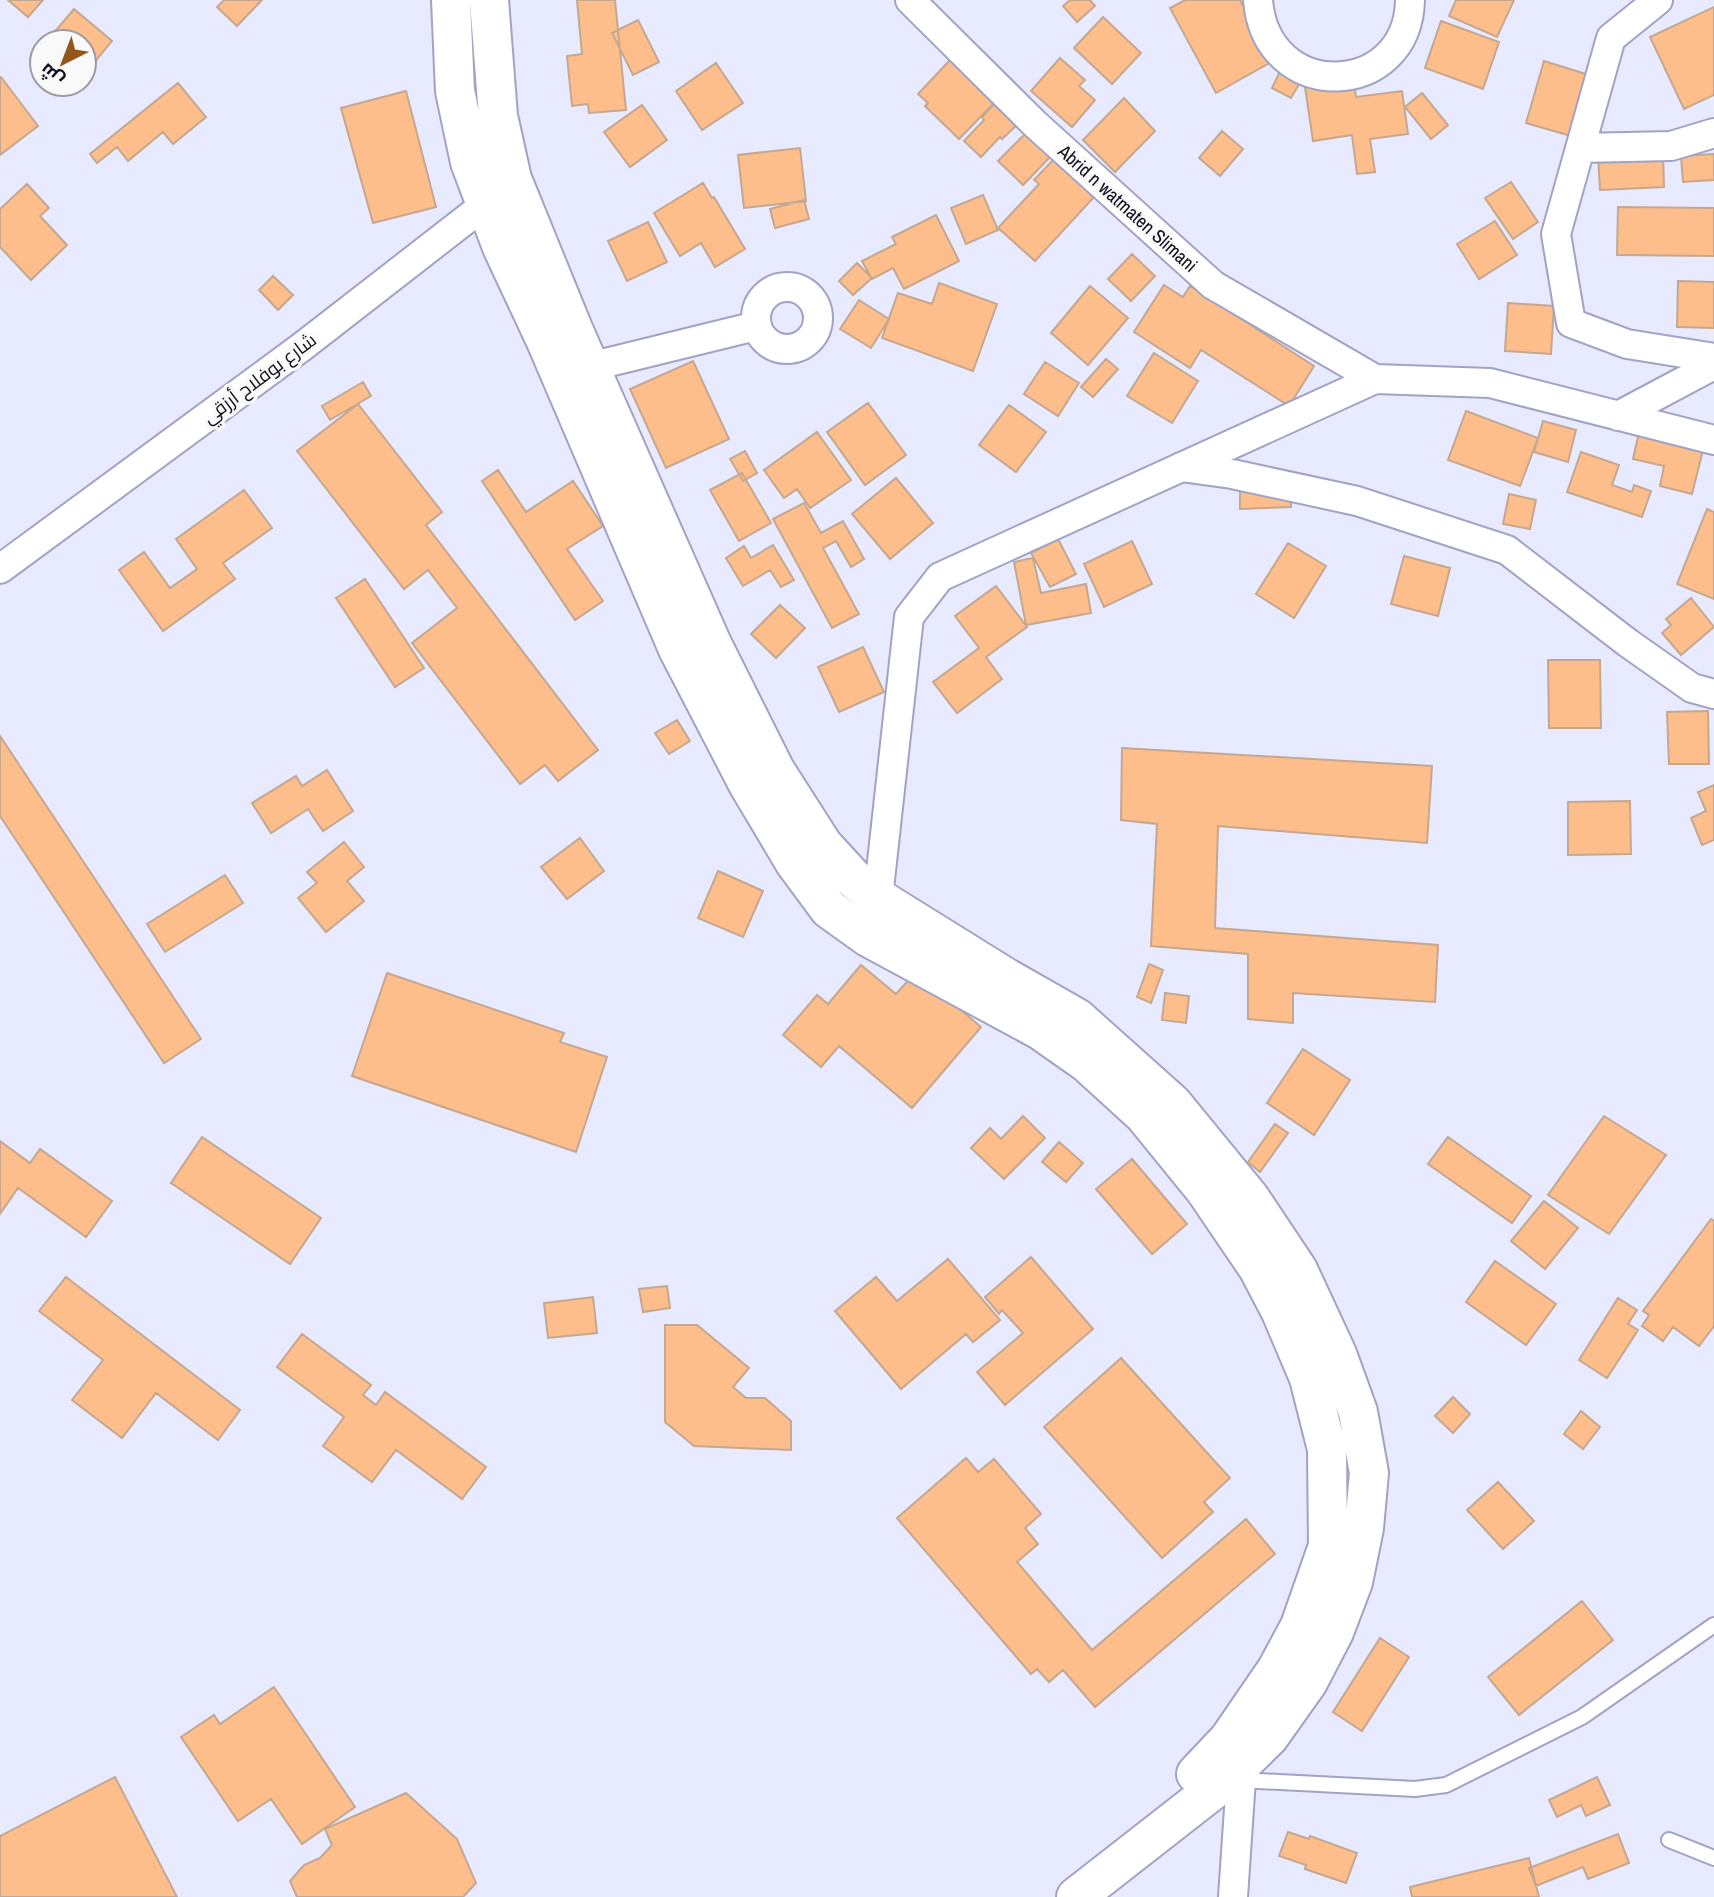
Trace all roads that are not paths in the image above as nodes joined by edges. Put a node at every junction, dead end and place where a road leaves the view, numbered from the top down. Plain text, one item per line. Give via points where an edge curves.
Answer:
1 (451, 0) edge
2 (489, 0) edge
3 (910, 0) edge
4 (1258, 0) edge
5 (1410, 0) edge
6 (1658, 0) edge
7 (1714, 133) edge
8 (1581, 148) junction
9 (500, 194) junction
10 (756, 326) dead end
11 (1714, 358) edge
12 (1714, 365) edge
13 (589, 367) junction
14 (1375, 379) junction
15 (1618, 416) junction
16 (1714, 440) edge
17 (1181, 467) junction
18 (0, 569) edge
19 (1714, 694) edge
20 (878, 898) junction
21 (868, 937) junction
22 (1714, 1625) edge
23 (1237, 1761) junction
24 (1669, 1840) dead end
25 (1714, 1858) edge
26 (1058, 1897) edge
27 (1076, 1897) edge
28 (1233, 1897) edge

1 - 9 main road via 455,90 470,162
2 - 9 main road
3 - 14 street, Abrid n watmaten Slimani via 1035,124 1213,285
4 - 5 street via 1260,19 1271,43 1289,62 1312,74 1339,77 1364,72 1386,57 1401,38
6 - 8 street via 1611,38
7 - 8 street via 1671,146
8 - 11 street via 1556,234 1571,323 1627,344
9 - 13 main road
9 - 18 street, شارع بوفلاح أرزقي
9 - 21 main road via 502,247 678,649 748,785 795,863 829,909
10 - 13 street
12 - 15 street
13 - 20 main road via 712,644 775,770 823,845
14 - 15 street via 1490,383
14 - 17 street
15 - 16 street
17 - 19 street via 1357,501 1507,550 1692,688
17 - 20 street via 940,577 909,617
20 - 21 street
20 - 23 main road via 1077,1018 1173,1104 1250,1198 1298,1270 1336,1354 1358,1412 1369,1473 1353,1582 1335,1632 1308,1682 1269,1737
21 - 23 main road via 1040,1030 1087,1063 1135,1106 1205,1190 1258,1268 1281,1312 1308,1378 1327,1449 1328,1546 1300,1626
22 - 23 lane via 1583,1717 1446,1785 1415,1789
23 - 26 main road via 1212,1759
23 - 27 main road via 1222,1783
23 - 28 street
24 - 25 lane

